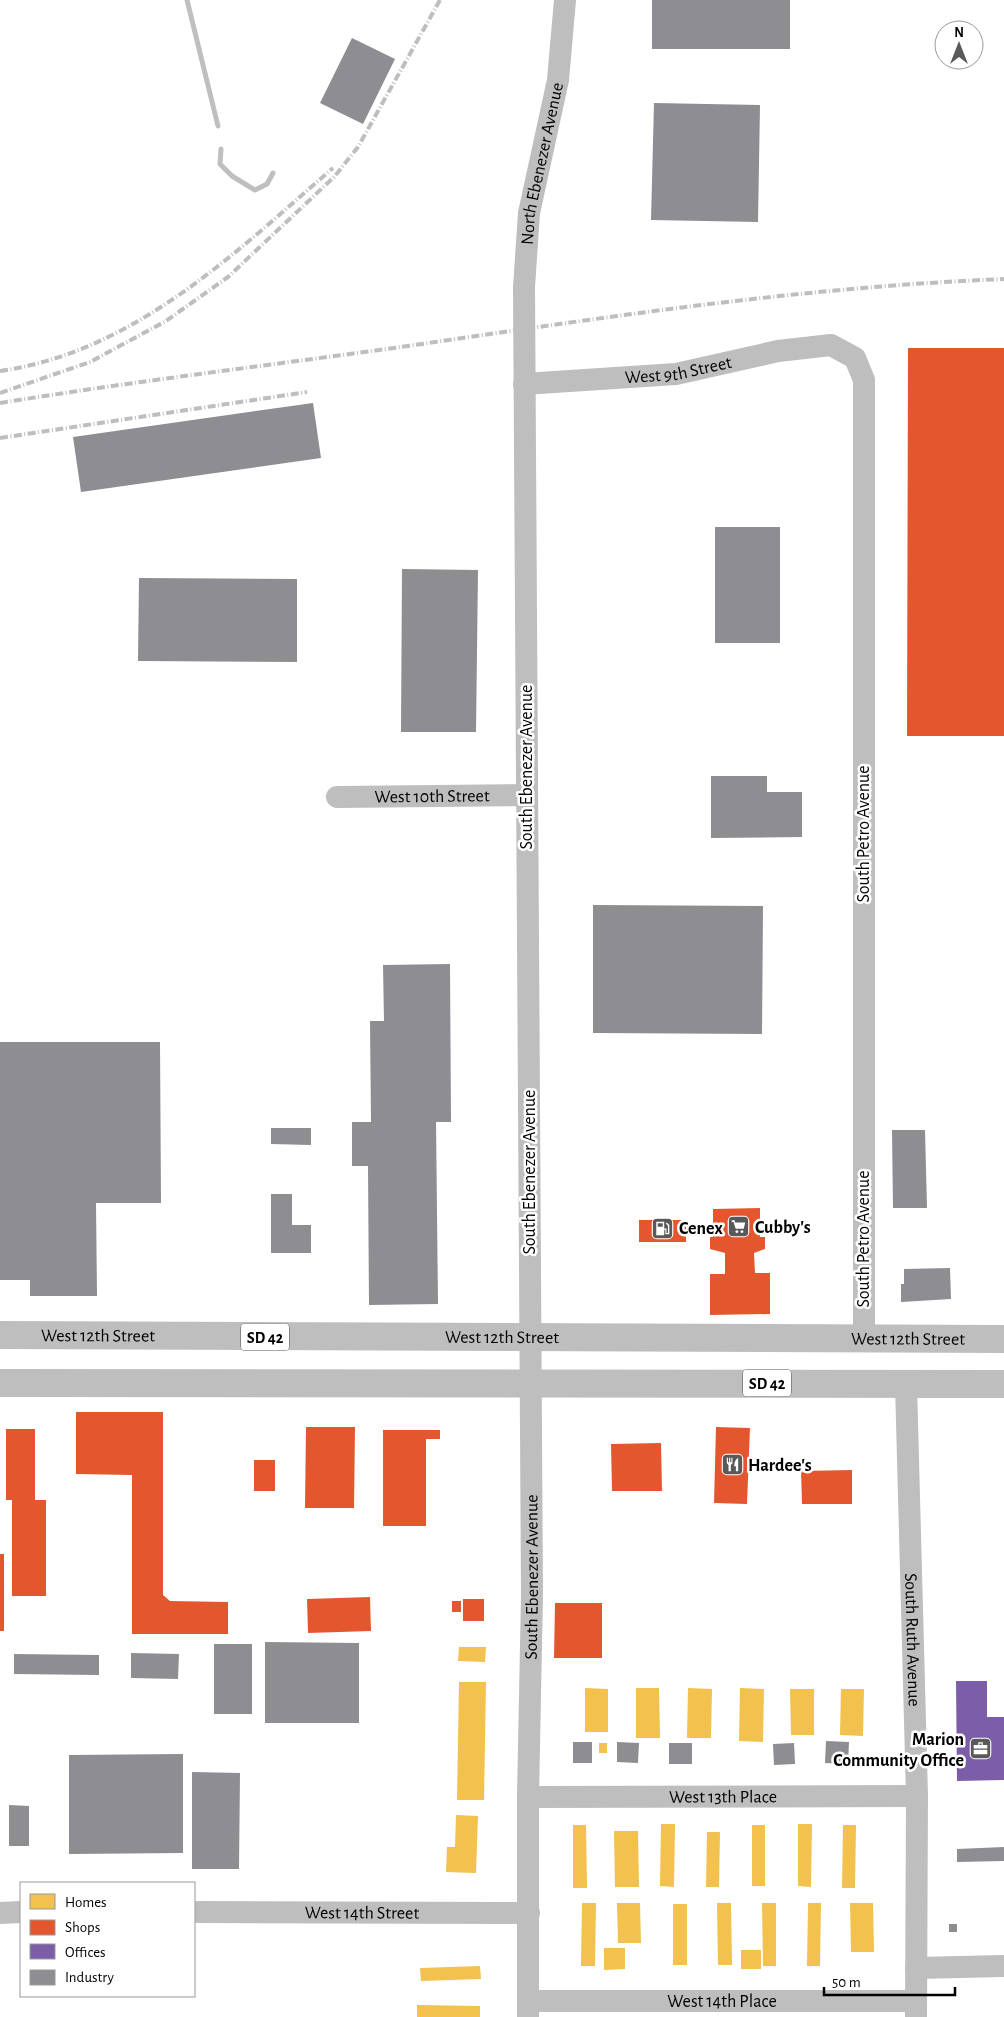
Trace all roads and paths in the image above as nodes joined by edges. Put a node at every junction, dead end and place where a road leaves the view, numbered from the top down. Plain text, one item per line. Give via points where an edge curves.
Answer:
1 (565, 0) edge
2 (524, 328) joint
3 (831, 345) joint
4 (524, 384) junction
5 (527, 795) junction
6 (337, 797) dead end
7 (0, 1335) edge
8 (530, 1338) junction
9 (864, 1339) junction
10 (1004, 1340) edge
11 (0, 1383) edge
12 (530, 1383) junction
13 (906, 1384) junction
14 (1004, 1384) edge
15 (917, 1796) junction
16 (528, 1797) junction
17 (20, 1912) edge
18 (195, 1912) edge
19 (0, 1913) edge
20 (529, 1913) junction
21 (1004, 1966) edge
22 (916, 1968) junction
23 (528, 2009) edge
24 (915, 2009) edge

1 - 2 street, North Ebenezer Avenue via 558,80 529,213
2 - 4 street, South Ebenezer Avenue
3 - 4 street, West 9th Street via 778,351 676,374
3 - 9 street, South Petro Avenue via 855,358 864,380
4 - 5 street, South Ebenezer Avenue
5 - 6 street, West 10th Street
5 - 8 street, South Ebenezer Avenue
7 - 8 main road, West 12th Street / SD 42
8 - 9 main road, West 12th Street / SD 42
8 - 12 street, South Ebenezer Avenue
9 - 10 main road, West 12th Street / SD 42
11 - 12 main road, SD 42
12 - 13 main road, SD 42
12 - 16 street, South Ebenezer Avenue via 532,1594
13 - 14 main road, SD 42
13 - 15 street, South Ruth Avenue
15 - 16 street, West 13th Place
15 - 22 street, South Ruth Avenue
16 - 20 street, South Ebenezer Avenue
17 - 19 street
18 - 20 street, West 14th Street
20 - 23 street, South Ebenezer Avenue
21 - 22 street
22 - 24 street, South Ruth Avenue
23 - 24 street, West 14th Place

